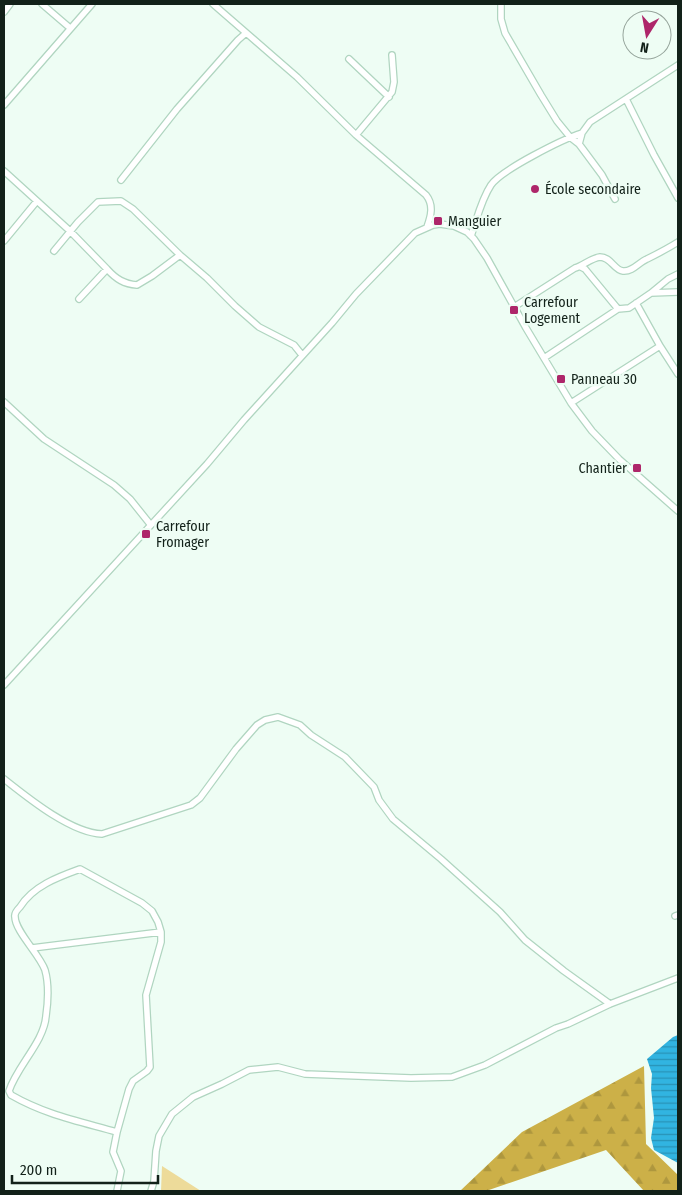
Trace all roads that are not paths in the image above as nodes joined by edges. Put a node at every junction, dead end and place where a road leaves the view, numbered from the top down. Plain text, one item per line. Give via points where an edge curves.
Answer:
1 (10, 4) edge
2 (42, 4) edge
3 (92, 4) edge
4 (213, 4) edge
5 (501, 4) edge
6 (4, 12) edge
7 (70, 28) junction
8 (246, 33) junction
9 (392, 56) dead end
10 (349, 59) dead end
11 (678, 65) edge
12 (389, 97) junction
13 (626, 100) junction
14 (4, 105) edge
15 (582, 132) junction
16 (356, 135) junction
17 (570, 137) junction
18 (579, 144) junction
19 (4, 170) edge
20 (121, 180) dead end
21 (678, 198) edge
22 (615, 200) dead end
23 (37, 201) junction
24 (427, 227) junction
25 (70, 231) junction
26 (471, 236) junction
27 (4, 241) edge
28 (678, 242) edge
29 (54, 251) dead end
30 (180, 255) junction
31 (581, 267) junction
32 (107, 270) junction
33 (678, 274) edge
34 (678, 292) edge
35 (651, 293) junction
36 (79, 299) dead end
37 (636, 303) junction
38 (514, 307) junction
39 (618, 309) junction
40 (660, 346) junction
41 (302, 355) junction
42 (544, 358) junction
43 (678, 374) edge
44 (4, 402) edge
45 (571, 403) junction
46 (678, 511) edge
47 (150, 524) junction
48 (4, 685) edge
49 (4, 779) edge
50 (161, 932) junction
51 (32, 948) junction
52 (678, 978) edge
53 (610, 1004) junction
54 (117, 1132) junction
55 (117, 1191) edge
56 (151, 1191) edge

1 - 6 street
2 - 7 street
3 - 7 street
4 - 8 street
5 - 17 street via 505,33 540,96
7 - 14 street
8 - 16 street
8 - 20 street via 177,109
9 - 12 street via 394,82
10 - 12 street
11 - 13 street
12 - 16 street
13 - 15 street via 590,122
13 - 21 street
15 - 17 street
15 - 18 street
16 - 24 street via 430,200 431,214
17 - 18 street
17 - 26 street via 498,177 484,198
18 - 22 street via 602,175
19 - 23 street
23 - 25 street
23 - 27 street
24 - 26 street via 440,224 454,226
24 - 41 street via 408,239
25 - 29 street
25 - 30 street via 98,202 121,201
25 - 32 street
26 - 38 street
28 - 31 street via 630,270 619,270 606,258 600,257
30 - 32 street via 137,285 122,282
30 - 41 street via 259,326 294,345
31 - 38 street via 574,268
31 - 39 street
32 - 36 street
33 - 35 street
34 - 35 street
35 - 37 street
37 - 39 street via 629,308
37 - 40 street
38 - 42 street
39 - 42 street
40 - 43 street
40 - 45 street
41 - 47 street
42 - 45 street
44 - 47 street via 44,439 114,485
45 - 46 street via 619,459
47 - 48 street
49 - 53 street via 36,805 65,821 102,834 191,805 257,725 272,717 288,720 345,757 374,787 384,806 405,831 500,912 529,944
50 - 51 street
50 - 51 street via 152,911 80,869 37,888 22,902 14,917
50 - 54 street via 146,995 150,1067 133,1081
51 - 54 street via 46,973 46,1017 42,1031 10,1087 11,1095 48,1114
52 - 53 street
53 - 56 street via 485,1065 452,1077 306,1074 278,1067 249,1070 193,1097 172,1114 160,1136
54 - 55 street via 113,1152 121,1171

